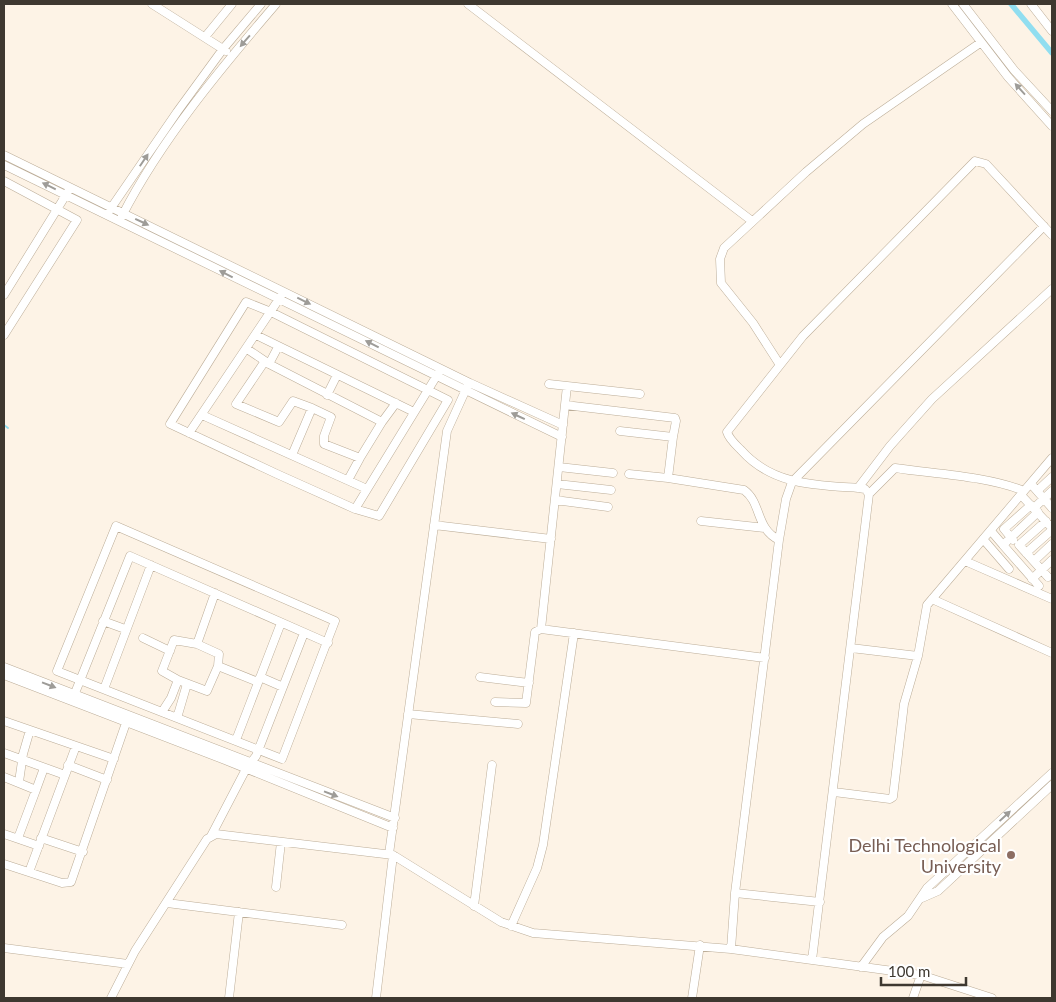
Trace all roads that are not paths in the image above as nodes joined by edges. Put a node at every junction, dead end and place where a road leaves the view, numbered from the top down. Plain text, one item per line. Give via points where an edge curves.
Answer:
1 (152, 4) edge
2 (232, 4) edge
3 (261, 4) edge
4 (276, 4) edge
5 (468, 4) edge
6 (952, 4) edge
7 (963, 4) edge
8 (1031, 4) edge
9 (1052, 31) edge
10 (205, 37) junction
11 (980, 43) junction
12 (223, 49) junction
13 (232, 55) junction
14 (1052, 111) edge
15 (1052, 126) edge
16 (4, 155) edge
17 (4, 165) edge
18 (4, 181) edge
19 (68, 191) junction
20 (112, 207) junction
21 (57, 208) junction
22 (123, 213) junction
23 (107, 215) junction
24 (119, 221) junction
25 (752, 221) junction
26 (1044, 226) junction
27 (1052, 235) edge
28 (1052, 288) edge
29 (284, 292) junction
30 (4, 295) edge
31 (279, 299) junction
32 (271, 312) junction
33 (4, 335) edge
34 (256, 335) junction
35 (278, 347) junction
36 (247, 349) junction
37 (267, 362) junction
38 (780, 366) junction
39 (442, 368) junction
40 (337, 375) junction
41 (436, 376) junction
42 (470, 383) junction
43 (549, 384) dead end
44 (568, 386) junction
45 (428, 389) junction
46 (465, 391) junction
47 (640, 394) dead end
48 (327, 395) junction
49 (396, 404) junction
50 (565, 405) junction
51 (312, 408) junction
52 (414, 412) junction
53 (202, 415) junction
54 (382, 422) junction
55 (563, 425) junction
56 (620, 431) dead end
57 (189, 433) junction
58 (562, 437) junction
59 (674, 437) junction
60 (292, 455) junction
61 (360, 458) junction
62 (1052, 458) edge
63 (559, 467) junction
64 (613, 474) dead end
65 (629, 474) dead end
66 (1052, 477) edge
67 (668, 478) junction
68 (348, 480) junction
69 (792, 482) junction
70 (557, 484) junction
71 (1031, 484) junction
72 (367, 488) junction
73 (858, 488) junction
74 (611, 490) dead end
75 (1037, 491) junction
76 (1052, 492) edge
77 (1022, 493) junction
78 (869, 494) junction
79 (1044, 499) junction
80 (555, 500) junction
81 (608, 507) dead end
82 (1052, 507) edge
83 (1034, 508) junction
84 (355, 509) junction
85 (701, 521) dead end
86 (998, 522) junction
87 (434, 524) junction
88 (1050, 525) edge
89 (765, 528) junction
90 (1004, 529) junction
91 (990, 531) junction
92 (1010, 537) junction
93 (775, 538) junction
94 (551, 539) junction
95 (983, 539) junction
96 (1052, 544) edge
97 (1003, 545) junction
98 (1019, 545) junction
99 (1026, 552) junction
100 (965, 560) junction
101 (1052, 560) edge
102 (1034, 561) junction
103 (151, 565) junction
104 (1009, 569) dead end
105 (1042, 570) junction
106 (1050, 575) edge
107 (1032, 579) junction
108 (1036, 589) junction
109 (1052, 589) edge
110 (215, 593) junction
111 (1050, 598) edge
112 (932, 599) junction
113 (103, 621) junction
114 (281, 623) junction
115 (125, 629) junction
116 (541, 629) junction
117 (304, 632) junction
118 (574, 633) junction
119 (143, 638) dead end
120 (328, 643) junction
121 (197, 644) junction
122 (851, 648) junction
123 (170, 651) junction
124 (1052, 653) edge
125 (918, 656) junction
126 (765, 658) junction
127 (218, 666) junction
128 (4, 667) edge
129 (4, 675) edge
130 (480, 677) dead end
131 (80, 680) junction
132 (178, 680) junction
133 (259, 680) junction
134 (187, 684) junction
135 (529, 684) junction
136 (283, 687) junction
137 (104, 689) junction
138 (73, 698) junction
139 (495, 702) dead end
140 (162, 712) junction
141 (408, 714) junction
142 (177, 718) junction
143 (127, 719) junction
144 (4, 721) edge
145 (518, 724) dead end
146 (30, 730) junction
147 (236, 740) junction
148 (76, 746) junction
149 (259, 749) junction
150 (4, 754) edge
151 (114, 759) junction
152 (22, 760) junction
153 (68, 765) junction
154 (492, 765) dead end
155 (248, 766) junction
156 (44, 768) junction
157 (1052, 772) edge
158 (65, 775) junction
159 (4, 777) edge
160 (107, 780) junction
161 (19, 782) junction
162 (1052, 785) edge
163 (36, 790) junction
164 (834, 792) junction
165 (394, 818) junction
166 (393, 828) junction
167 (4, 834) edge
168 (211, 836) junction
169 (18, 838) junction
170 (40, 842) junction
171 (281, 842) junction
172 (83, 852) junction
173 (391, 855) junction
174 (4, 864) edge
175 (29, 872) junction
176 (276, 887) dead end
177 (735, 893) junction
178 (920, 898) junction
179 (820, 902) junction
180 (167, 903) junction
181 (474, 906) junction
182 (239, 912) junction
183 (342, 926) dead end
184 (511, 926) junction
185 (700, 945) junction
186 (4, 948) edge
187 (731, 949) junction
188 (812, 960) junction
189 (128, 964) junction
190 (861, 967) junction
191 (921, 976) junction
192 (111, 998) edge
193 (229, 998) edge
194 (376, 998) edge
195 (692, 998) edge
196 (913, 998) edge
197 (992, 998) edge

1 - 10 street
2 - 10 street
3 - 12 street
4 -> 13 street
5 - 25 street
6 - 11 street
7 - 14 street via 1003,56
8 - 9 street
10 - 12 street
15 -> 11 street
11 - 25 street via 863,124
12 - 13 street
20 -> 12 street
13 - 22 street via 163,150
16 - 19 street
19 -> 17 street
18 - 21 street
19 - 20 street
19 - 21 street
19 - 23 street
20 - 22 street
20 - 23 street
21 - 30 street
21 - 33 street via 76,221
22 - 24 street
22 -> 29 street
23 - 24 street
31 -> 24 street
25 - 38 street via 724,248 720,259 720,280
26 - 27 street
26 - 38 street via 986,164 975,161 820,318
26 - 69 street
28 - 73 street via 932,399
29 - 31 street
29 -> 39 street
31 - 32 street
41 -> 31 street
32 - 34 street
32 - 45 street
32 - 57 street via 244,303 170,422
34 - 35 street
34 - 36 street
35 - 37 street
35 - 40 street
36 - 37 street
36 - 53 street
37 - 48 street
37 - 51 street via 236,404 279,422 293,401
38 - 69 street via 727,434 750,461
39 - 41 street
39 - 42 street
40 - 48 street
40 - 49 street
41 - 45 street
41 - 46 street
42 - 46 street
42 - 55 street
43 - 44 street
44 - 47 street
44 - 50 street
45 - 52 street
45 - 84 street via 448,402 381,514 377,516
58 -> 46 street
46 - 87 street via 447,431
48 - 54 street
49 - 52 street
49 - 54 street
50 - 55 street
50 - 59 street via 675,418
51 - 60 street
51 - 61 street via 331,417 324,444
52 - 72 street
53 - 57 street
53 - 60 street
54 - 61 street
55 - 58 street
56 - 59 street
57 - 84 street
58 - 63 street
59 - 67 street
60 - 68 street
61 - 68 street
62 - 71 street
63 - 64 street
63 - 70 street
65 - 67 street
66 - 75 street
67 - 89 street via 744,490
68 - 72 street
69 - 73 street
69 - 93 street
70 - 74 street
70 - 80 street
71 - 75 street
71 - 77 street
72 - 84 street
73 - 78 street
75 - 79 street
76 - 79 street
77 - 78 street via 1013,486 896,468
77 - 83 street
77 - 86 street
78 - 122 street
79 - 82 street
79 - 83 street
80 - 81 street
80 - 94 street
83 - 88 street
83 - 90 street
83 - 92 street
85 - 89 street
86 - 90 street
86 - 91 street
87 - 94 street
87 - 141 street
88 - 98 street
88 - 99 street
89 - 93 street
90 - 92 street
91 - 95 street
91 - 97 street
92 - 97 street
92 - 98 street
93 - 126 street
94 - 116 street
95 - 100 street
95 - 104 street
96 - 102 street
97 - 107 street
98 - 99 street
99 - 102 street
100 - 108 street
100 - 112 street
101 - 105 street
102 - 105 street
103 - 110 street
103 - 113 street via 129,556
103 - 115 street
105 - 106 street
105 - 107 street
106 - 108 street
107 - 108 street
108 - 111 street
109 - 111 street
110 - 114 street
110 - 121 street
112 - 124 street
112 - 125 street via 926,606
113 - 115 street
113 - 131 street
114 - 117 street
114 - 133 street
115 - 137 street
116 - 118 street
116 - 135 street via 535,632
117 - 120 street
117 - 136 street
118 - 126 street
118 - 184 street via 544,845
119 - 123 street
120 - 131 street via 335,624 332,620 116,526 57,670
120 - 149 street via 282,758
121 - 123 street via 176,639
121 - 127 street via 219,654
122 - 125 street
122 - 164 street
123 - 132 street via 162,671
125 - 164 street via 904,704 893,797
126 - 177 street
127 - 133 street
127 - 134 street via 209,690
128 -> 138 street
129 - 138 street
130 - 135 street
131 - 137 street
131 - 138 street
132 - 134 street
132 - 140 street
133 - 136 street
133 - 147 street
134 - 142 street
135 - 139 street via 524,704
136 - 149 street
137 - 140 street
138 - 143 street
140 - 142 street
141 - 145 street
141 - 165 street
142 - 147 street
143 - 151 street
143 - 155 street
144 - 146 street
146 - 148 street
146 - 152 street
147 - 149 street
148 - 151 street
148 - 153 street
149 - 155 street
150 - 152 street
151 - 160 street
152 - 156 street
152 - 161 street
153 - 158 street
153 - 160 street
154 - 181 street
155 -> 165 street
155 - 166 street
155 - 168 street
156 - 158 street
156 - 163 street
178 -> 157 street
158 - 170 street
159 - 161 street
160 - 172 street
161 - 163 street
162 - 178 street via 938,891
163 - 169 street
164 - 179 street
165 - 166 street
166 - 173 street
167 - 169 street
168 - 171 street
168 - 180 street
169 - 170 street
170 - 172 street
170 - 175 street
171 - 173 street
171 - 176 street
172 - 175 street via 74,879 68,883
173 - 181 street
173 - 194 street
174 - 175 street
177 - 179 street
177 - 187 street
178 - 190 street via 903,921 883,937
179 - 188 street
180 - 182 street
180 - 189 street
181 - 184 street
182 - 183 street
182 - 193 street
184 - 185 street via 533,933 561,936
185 - 187 street
185 - 195 street
186 - 189 street
187 - 188 street
188 - 190 street
189 - 192 street
190 - 191 street
191 - 196 street
191 - 197 street

